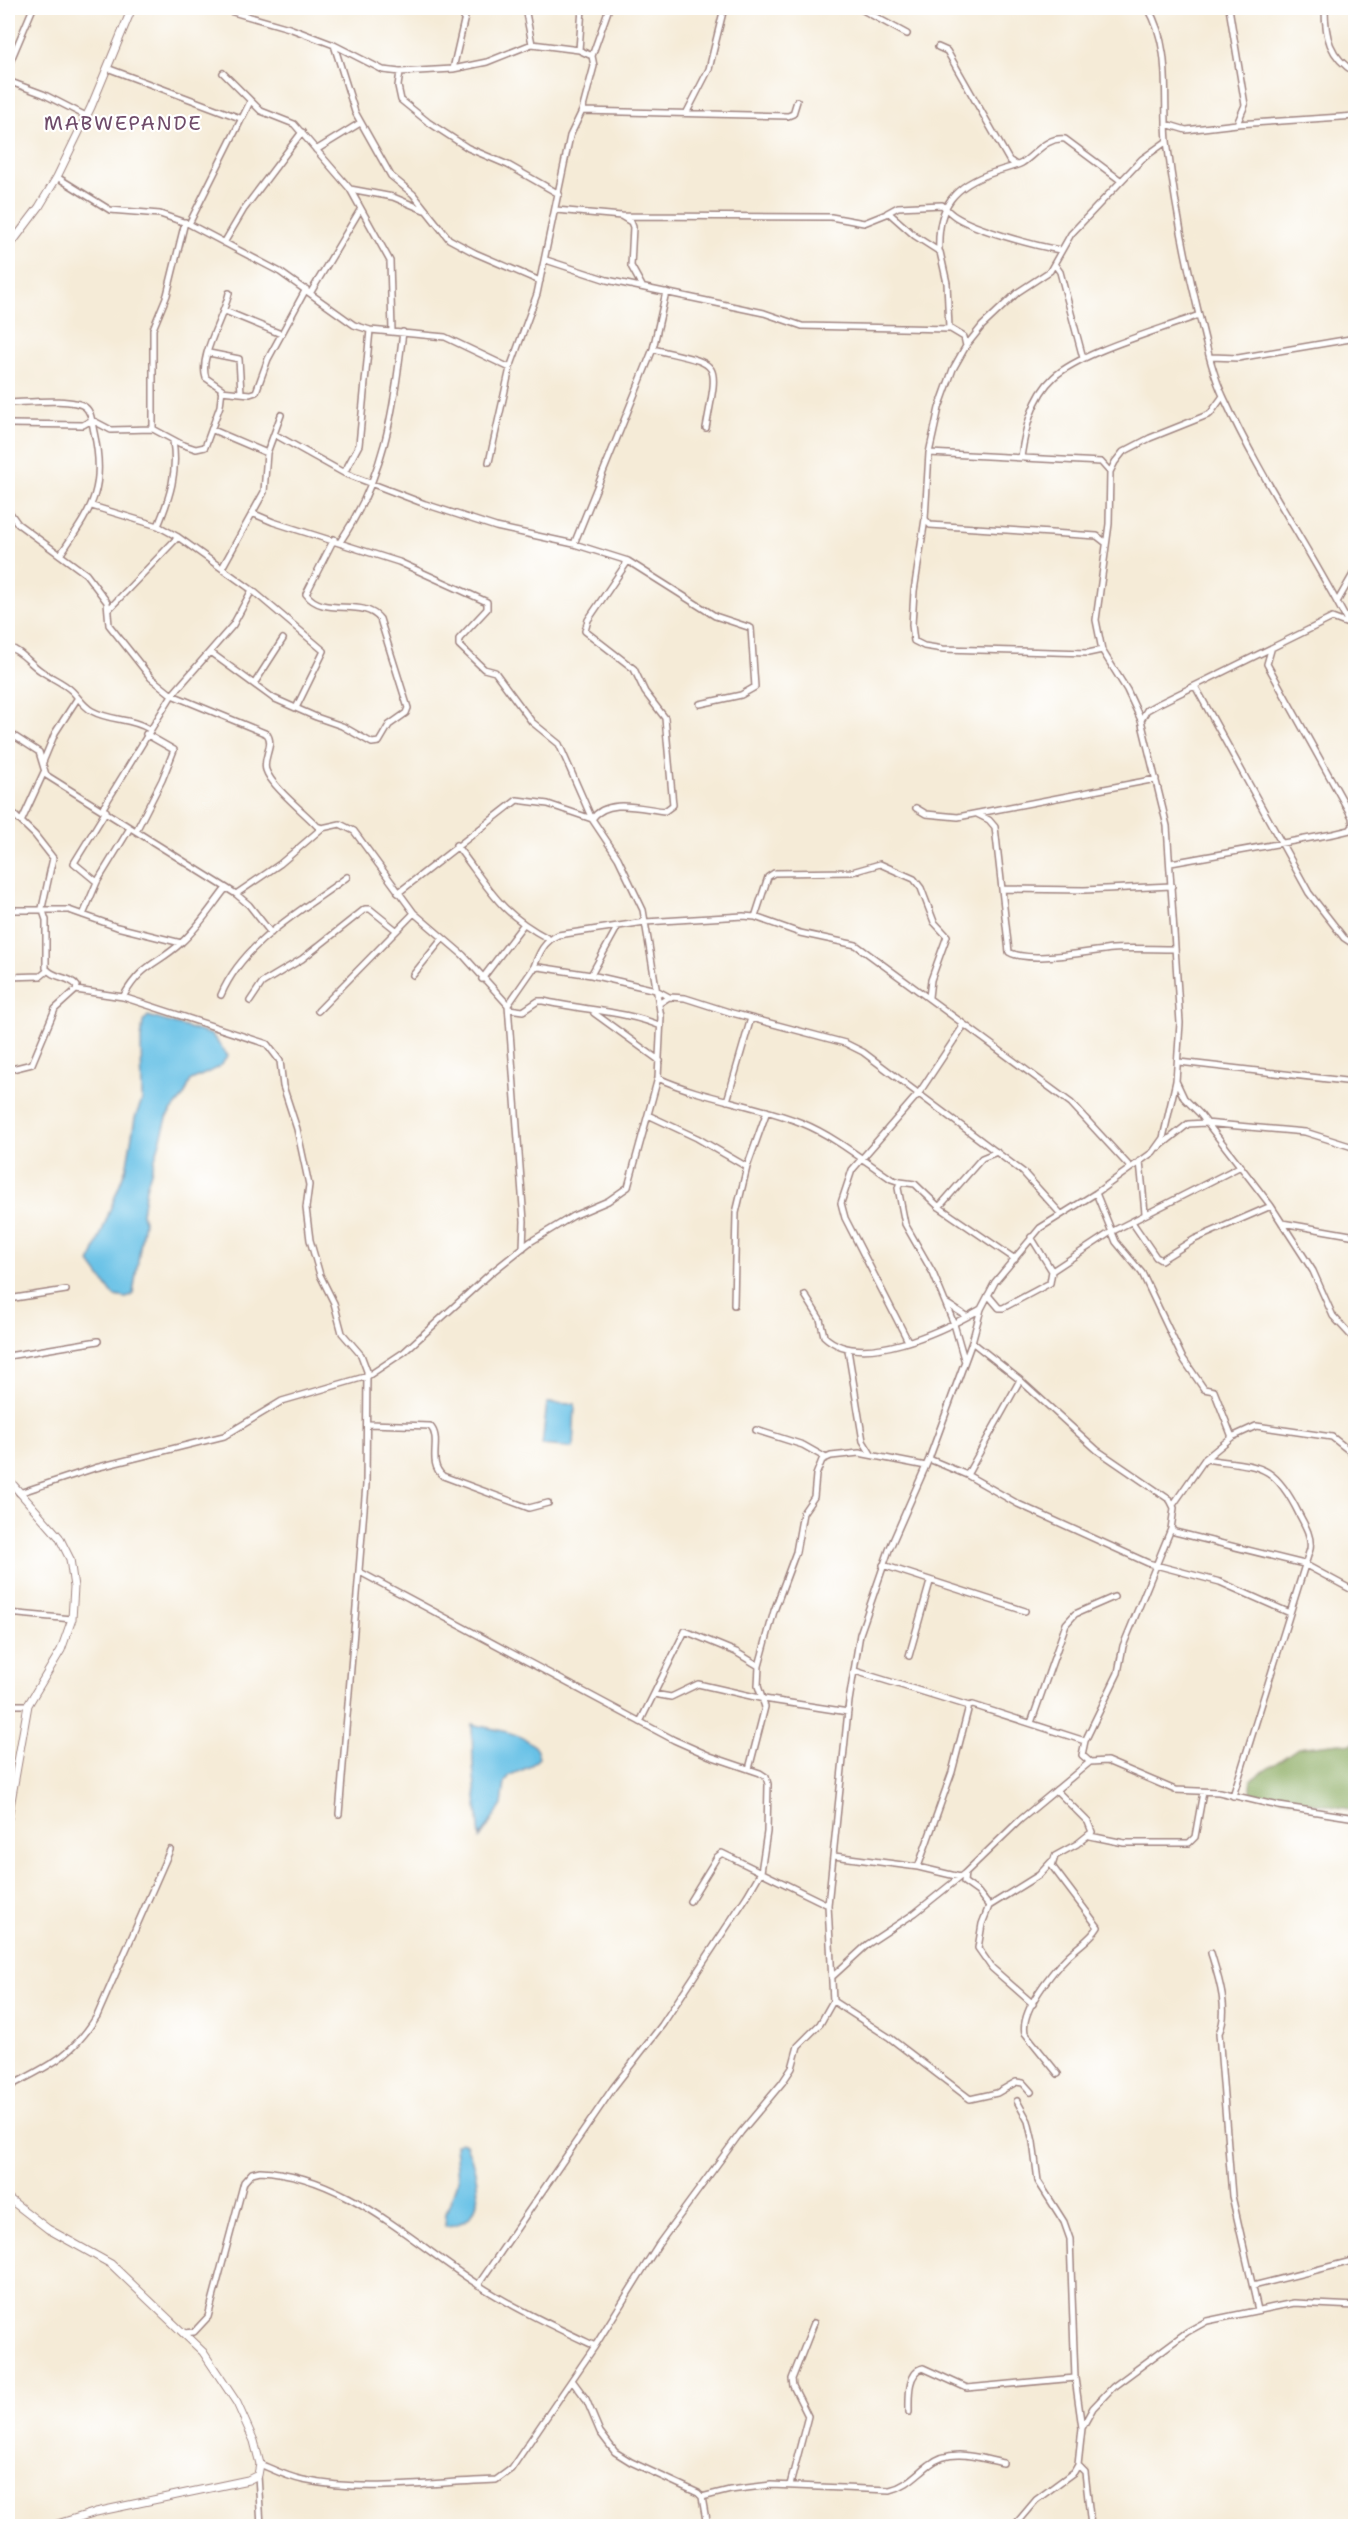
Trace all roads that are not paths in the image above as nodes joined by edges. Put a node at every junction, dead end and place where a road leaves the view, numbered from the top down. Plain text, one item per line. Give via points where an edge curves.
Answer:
1 (33, 8) edge
2 (132, 8) edge
3 (219, 8) edge
4 (467, 8) edge
5 (525, 8) edge
6 (582, 8) edge
7 (609, 8) edge
8 (724, 8) edge
9 (858, 8) edge
10 (1148, 8) edge
11 (1229, 8) edge
12 (1325, 8) edge
13 (907, 34) dead end
14 (532, 44) junction
15 (334, 45) junction
16 (938, 47) dead end
17 (579, 50) junction
18 (9, 56) edge
19 (592, 56) junction
20 (8, 68) edge
21 (107, 68) junction
22 (453, 69) junction
23 (223, 72) dead end
24 (400, 72) junction
25 (1356, 73) edge
26 (8, 81) edge
27 (797, 101) dead end
28 (250, 102) junction
29 (582, 111) junction
30 (687, 112) junction
31 (86, 116) junction
32 (1356, 116) edge
33 (240, 118) junction
34 (360, 123) junction
35 (1166, 124) junction
36 (1237, 124) junction
37 (302, 132) junction
38 (1167, 141) junction
39 (316, 150) junction
40 (1016, 165) junction
41 (57, 177) junction
42 (1120, 180) junction
43 (350, 189) junction
44 (559, 194) junction
45 (945, 207) junction
46 (360, 210) junction
47 (556, 210) junction
48 (425, 211) junction
49 (887, 213) junction
50 (621, 216) junction
51 (187, 223) junction
52 (224, 243) junction
53 (8, 247) edge
54 (939, 250) junction
55 (1060, 250) junction
56 (546, 260) junction
57 (1055, 265) junction
58 (540, 281) junction
59 (642, 286) junction
60 (308, 291) junction
61 (666, 292) junction
62 (229, 293) dead end
63 (225, 311) junction
64 (1199, 315) junction
65 (950, 329) junction
66 (370, 330) junction
67 (392, 331) junction
68 (403, 332) junction
69 (281, 334) junction
70 (1356, 338) edge
71 (966, 346) junction
72 (653, 349) junction
73 (209, 353) junction
74 (1211, 357) junction
75 (1083, 358) junction
76 (510, 368) junction
77 (221, 391) junction
78 (241, 393) junction
79 (1223, 396) junction
80 (8, 403) edge
81 (281, 415) dead end
82 (92, 420) junction
83 (8, 424) edge
84 (706, 428) dead end
85 (153, 429) junction
86 (213, 430) junction
87 (274, 434) junction
88 (174, 441) junction
89 (267, 453) junction
90 (929, 453) junction
91 (1021, 457) junction
92 (489, 462) dead end
93 (1110, 472) junction
94 (344, 473) junction
95 (374, 482) junction
96 (92, 506) junction
97 (8, 510) edge
98 (252, 513) junction
99 (926, 519) junction
100 (158, 526) junction
101 (178, 537) junction
102 (337, 540) junction
103 (574, 544) junction
104 (1106, 544) junction
105 (60, 555) junction
106 (627, 561) junction
107 (222, 568) junction
108 (1356, 569) edge
109 (252, 591) junction
110 (1338, 604) junction
111 (109, 609) junction
112 (1332, 618) junction
113 (1348, 624) junction
114 (1356, 638) edge
115 (283, 639) dead end
116 (8, 647) edge
117 (1271, 650) junction
118 (1102, 651) junction
119 (210, 652) junction
120 (254, 684) junction
121 (1195, 686) junction
122 (172, 695) junction
123 (77, 699) junction
124 (700, 704) dead end
125 (296, 708) junction
126 (1136, 708) junction
127 (1147, 710) junction
128 (1141, 720) junction
129 (148, 731) junction
130 (8, 732) edge
131 (43, 762) junction
132 (44, 772) junction
133 (1156, 779) junction
134 (915, 808) dead end
135 (8, 809) edge
136 (104, 810) junction
137 (978, 814) junction
138 (592, 819) junction
139 (22, 820) junction
140 (322, 828) junction
141 (133, 830) junction
142 (1283, 844) junction
143 (456, 845) junction
144 (1171, 863) junction
145 (347, 877) dead end
146 (97, 882) junction
147 (1172, 886) junction
148 (226, 888) junction
149 (1002, 889) junction
150 (398, 893) junction
151 (236, 894) junction
152 (42, 908) junction
153 (8, 910) edge
154 (414, 914) junction
155 (83, 915) junction
156 (755, 917) junction
157 (645, 922) junction
158 (523, 925) junction
159 (618, 926) junction
160 (396, 930) junction
161 (271, 933) junction
162 (443, 938) junction
163 (549, 939) junction
164 (181, 944) junction
165 (1356, 946) edge
166 (1174, 949) junction
167 (533, 969) junction
168 (48, 971) junction
169 (413, 975) dead end
170 (591, 975) junction
171 (8, 977) edge
172 (482, 979) junction
173 (76, 990) junction
174 (656, 990) junction
175 (221, 995) dead end
176 (123, 997) junction
177 (929, 997) junction
178 (669, 998) junction
179 (250, 1001) dead end
180 (660, 1003) junction
181 (509, 1007) junction
182 (318, 1011) dead end
183 (593, 1012) junction
184 (751, 1018) junction
185 (961, 1022) junction
186 (661, 1026) junction
187 (660, 1061) junction
188 (1179, 1062) junction
189 (8, 1070) edge
190 (658, 1078) junction
191 (1176, 1081) junction
192 (1354, 1082) edge
193 (920, 1093) junction
194 (727, 1101) junction
195 (767, 1111) junction
196 (648, 1115) junction
197 (1205, 1123) junction
198 (1158, 1148) junction
199 (1356, 1148) edge
200 (997, 1152) junction
201 (860, 1160) junction
202 (1140, 1161) junction
203 (747, 1167) junction
204 (1130, 1167) junction
205 (1241, 1167) junction
206 (900, 1182) junction
207 (1096, 1193) junction
208 (1271, 1206) junction
209 (939, 1207) junction
210 (1060, 1213) junction
211 (1145, 1214) junction
212 (1132, 1222) junction
213 (1282, 1223) junction
214 (1112, 1232) junction
215 (1356, 1236) edge
216 (1031, 1237) junction
217 (523, 1248) junction
218 (1015, 1258) junction
219 (1052, 1270) junction
220 (66, 1290) dead end
221 (988, 1295) junction
222 (806, 1296) dead end
223 (8, 1299) edge
224 (946, 1303) junction
225 (734, 1305) dead end
226 (981, 1309) junction
227 (966, 1316) junction
228 (954, 1324) junction
229 (98, 1341) dead end
230 (908, 1341) junction
231 (1356, 1341) edge
232 (972, 1342) junction
233 (848, 1350) junction
234 (8, 1356) edge
235 (965, 1360) junction
236 (368, 1376) junction
237 (1020, 1380) junction
238 (369, 1424) junction
239 (756, 1430) dead end
240 (1232, 1437) junction
241 (871, 1455) junction
242 (1356, 1456) edge
243 (826, 1458) junction
244 (929, 1459) junction
245 (1205, 1459) junction
246 (926, 1466) junction
247 (967, 1475) junction
248 (8, 1479) edge
249 (19, 1493) junction
250 (548, 1503) dead end
251 (1173, 1505) junction
252 (1172, 1529) junction
253 (1304, 1564) junction
254 (884, 1565) junction
255 (1157, 1566) junction
256 (360, 1572) junction
257 (930, 1582) junction
258 (1356, 1592) edge
259 (1114, 1596) dead end
260 (1025, 1611) dead end
261 (8, 1613) edge
262 (1290, 1613) junction
263 (72, 1619) junction
264 (909, 1656) dead end
265 (759, 1666) junction
266 (855, 1671) junction
267 (654, 1694) junction
268 (764, 1699) junction
269 (8, 1705) edge
270 (28, 1705) junction
271 (969, 1706) junction
272 (848, 1712) junction
273 (640, 1722) junction
274 (1031, 1723) junction
275 (1084, 1741) junction
276 (1090, 1762) junction
277 (749, 1769) junction
278 (1056, 1790) junction
279 (1203, 1792) junction
280 (1233, 1796) junction
281 (339, 1814) dead end
282 (8, 1818) edge
283 (1356, 1818) edge
284 (1090, 1836) junction
285 (170, 1850) dead end
286 (834, 1856) junction
287 (1051, 1862) junction
288 (918, 1867) junction
289 (761, 1872) junction
290 (963, 1875) junction
291 (690, 1901) dead end
292 (828, 1905) junction
293 (989, 1906) junction
294 (1211, 1953) dead end
295 (833, 1976) junction
296 (833, 2001) junction
297 (1033, 2004) junction
298 (1058, 2074) dead end
299 (8, 2087) edge
300 (1031, 2092) dead end
301 (1017, 2101) dead end
302 (8, 2198) edge
303 (1356, 2260) edge
304 (478, 2285) junction
305 (1253, 2286) junction
306 (1356, 2306) edge
307 (1258, 2310) junction
308 (814, 2323) dead end
309 (183, 2333) junction
310 (595, 2346) junction
311 (1075, 2378) junction
312 (572, 2380) junction
313 (909, 2412) dead end
314 (1082, 2428) junction
315 (1003, 2463) dead end
316 (260, 2464) junction
317 (1078, 2465) junction
318 (258, 2475) junction
319 (790, 2485) junction
320 (702, 2497) junction
321 (51, 2526) edge
322 (261, 2526) edge
323 (707, 2526) edge
324 (1014, 2526) edge
325 (1091, 2526) edge

1 - 18 street
2 - 21 street
3 - 15 street
4 - 22 street
5 - 14 street
6 - 17 street
7 - 19 street
8 - 30 street via 709,69
9 - 13 street
10 - 35 street via 1161,34 1167,86
11 - 36 street via 1245,105
12 - 25 street via 1330,49
14 - 17 street
14 - 22 street via 504,57
15 - 24 street via 383,70
15 - 34 street
16 - 40 street via 947,51 976,106
17 - 19 street
18 - 20 street
19 - 29 street via 594,66
21 - 31 street
21 - 33 street
22 - 24 street
23 - 28 street
24 - 44 street via 401,100 428,122 468,148
26 - 31 street
27 - 30 street via 794,114 788,116
28 - 33 street
28 - 37 street
29 - 30 street
29 - 44 street via 570,136
31 - 41 street
32 - 36 street
33 - 51 street
34 - 39 street
34 - 48 street via 391,176
35 - 36 street via 1186,130
35 - 38 street
37 - 39 street
37 - 52 street via 244,209
38 - 42 street
38 - 64 street
39 - 43 street
40 - 42 street via 1047,142 1062,138
40 - 45 street via 961,186
41 - 51 street via 110,210 160,214
41 - 53 street
42 - 55 street
43 - 46 street
43 - 48 street via 393,197
44 - 47 street
45 - 49 street via 898,207
45 - 54 street via 938,234
45 - 55 street via 971,224
46 - 60 street
46 - 67 street via 390,261
47 - 50 street
47 - 56 street
48 - 58 street via 460,246
49 - 50 street via 864,223 817,217
49 - 54 street
50 - 59 street via 633,227 631,266
51 - 52 street
51 - 85 street via 153,329
52 - 60 street
54 - 65 street via 947,283
55 - 57 street
56 - 58 street
56 - 59 street via 607,280
57 - 71 street via 1001,307
57 - 75 street via 1076,322
58 - 76 street
59 - 61 street
60 - 66 street via 354,325
60 - 69 street
61 - 65 street via 764,313 802,326
61 - 72 street
62 - 63 street
63 - 69 street
63 - 73 street
64 - 74 street
64 - 75 street
65 - 71 street via 964,337
66 - 67 street
66 - 94 street via 359,445
67 - 68 street
68 - 76 street via 445,337
68 - 95 street via 393,414
69 - 78 street via 256,392
70 - 74 street via 1238,358
71 - 90 street via 944,390
72 - 84 street via 706,362 714,371
72 - 103 street
73 - 77 street via 202,367 204,375
73 - 78 street via 239,359
74 - 79 street
75 - 91 street via 1054,377 1043,391 1027,423
76 - 92 street
77 - 78 street
77 - 86 street
79 - 93 street via 1210,414 1123,452
79 - 110 street via 1247,446
80 - 82 street via 79,404 86,407
81 - 87 street
82 - 83 street via 83,425
82 - 85 street via 111,430
82 - 96 street via 100,468
85 - 88 street
86 - 88 street via 201,449
86 - 89 street
87 - 89 street
87 - 94 street
88 - 100 street via 173,487
89 - 98 street via 264,492
90 - 91 street
90 - 99 street
91 - 93 street via 1101,462
93 - 104 street
94 - 95 street
95 - 102 street
95 - 103 street via 425,504 495,526
96 - 100 street
96 - 105 street
97 - 105 street via 18,524
98 - 102 street
98 - 107 street
99 - 104 street via 930,525 1097,536
99 - 118 street via 914,591 914,641 943,649
100 - 101 street
101 - 107 street
101 - 111 street
102 - 125 street via 306,594 326,606 376,614 385,629 408,708 375,744
102 - 138 street via 399,562 487,602 487,609 459,639 459,645 484,669 495,672 532,722 559,744
103 - 106 street
104 - 118 street via 1096,620
105 - 111 street via 86,574 104,595
106 - 124 street via 706,611 753,631 754,687 741,695
106 - 138 street via 588,620 585,631 634,669 645,692 665,717 673,805 665,811 612,806
107 - 109 street
108 - 110 street
109 - 119 street via 233,625
109 - 125 street via 324,651
110 - 112 street
110 - 113 street
111 - 122 street via 109,625 151,678
112 - 113 street
112 - 117 street
113 - 114 street
115 - 120 street
116 - 123 street via 72,690
117 - 121 street
117 - 142 street via 1269,668 1354,822 1350,830
118 - 126 street
119 - 120 street
119 - 122 street
120 - 125 street
121 - 127 street
121 - 142 street
122 - 129 street
122 - 140 street via 267,734 270,743 265,764 269,776
123 - 129 street via 94,712 134,721
123 - 131 street
126 - 127 street
126 - 128 street
127 - 128 street
128 - 133 street
129 - 136 street
129 - 141 street via 174,750 162,780
130 - 131 street via 37,750
131 - 132 street
132 - 136 street
132 - 139 street
133 - 137 street
133 - 144 street
134 - 137 street via 932,815
135 - 139 street
136 - 141 street
136 - 146 street via 74,863 74,867
137 - 149 street via 995,827
138 - 143 street via 556,806 517,800
138 - 157 street via 635,891
139 - 152 street via 53,858
140 - 150 street via 340,824 354,831
140 - 151 street
141 - 146 street
141 - 148 street
142 - 144 street
142 - 165 street via 1309,893 1344,938
143 - 150 street
143 - 158 street via 494,900
144 - 147 street
145 - 161 street
146 - 155 street
147 - 149 street
147 - 166 street
148 - 151 street
148 - 164 street
149 - 166 street via 1007,948 1013,955
150 - 154 street
151 - 161 street
152 - 153 street
152 - 155 street
152 - 168 street
154 - 160 street
154 - 162 street
155 - 164 street
156 - 157 street
156 - 177 street via 800,933 856,945
156 - 177 street via 768,877 774,873 852,872 880,864 904,873 921,888 934,922 947,936
157 - 159 street
157 - 174 street
158 - 163 street
158 - 172 street
159 - 163 street
159 - 170 street
160 - 179 street via 365,909 302,959 261,983
160 - 182 street
161 - 175 street via 236,966
162 - 169 street
162 - 172 street
163 - 167 street
164 - 176 street via 145,967
166 - 188 street
167 - 170 street
167 - 181 street
168 - 171 street via 40,976
168 - 173 street via 71,980
170 - 174 street
172 - 181 street
173 - 176 street
173 - 189 street via 55,1009 32,1064
174 - 178 street
174 - 180 street
176 - 236 street via 267,1044 277,1054 309,1185 307,1215 314,1257 342,1333 361,1355
177 - 185 street
178 - 180 street
178 - 184 street via 685,998
180 - 186 street
181 - 183 street via 523,1011 543,1001
181 - 217 street
183 - 186 street via 645,1018
183 - 187 street
184 - 193 street via 845,1043
184 - 194 street
185 - 193 street via 962,1028
185 - 204 street via 1071,1103
186 - 187 street
187 - 190 street
188 - 191 street
188 - 192 street
190 - 194 street
190 - 196 street
191 - 197 street via 1184,1098
191 - 198 street
193 - 200 street
193 - 201 street
194 - 195 street
195 - 201 street via 817,1131
195 - 203 street
196 - 203 street
196 - 217 street via 628,1187 556,1225
197 - 198 street via 1188,1124
197 - 199 street via 1305,1132
197 - 205 street
198 - 202 street
200 - 209 street via 982,1158
200 - 210 street via 1023,1172
201 - 206 street
201 - 230 street via 852,1170 841,1203
202 - 204 street
202 - 211 street
203 - 225 street via 736,1213
204 - 207 street
205 - 208 street
205 - 211 street
206 - 209 street via 915,1184
206 - 224 street via 904,1224
207 - 210 street
207 - 214 street
208 - 212 street via 1195,1239 1161,1260
208 - 213 street
209 - 218 street
210 - 216 street
211 - 212 street
212 - 214 street
213 - 215 street
213 - 231 street via 1313,1271 1333,1316
214 - 219 street
214 - 240 street via 1142,1273 1189,1369 1204,1389 1214,1391
216 - 218 street
216 - 219 street
217 - 236 street via 404,1352
218 - 221 street
219 - 221 street via 1050,1282 1003,1308
220 - 223 street
221 - 226 street
222 - 233 street via 820,1319 824,1336
224 - 227 street
224 - 228 street
226 - 227 street
226 - 232 street
227 - 228 street
228 - 230 street
228 - 235 street
229 - 234 street
230 - 233 street
232 - 235 street
232 - 237 street
233 - 241 street via 863,1441
235 - 244 street
236 - 238 street
236 - 249 street via 282,1401 224,1436 95,1468
237 - 247 street
237 - 251 street via 1097,1450 1142,1478
238 - 250 street via 430,1426 435,1433 434,1462 443,1476 529,1508
238 - 256 street
239 - 243 street
240 - 242 street via 1261,1425 1332,1437
240 - 245 street
241 - 243 street
241 - 246 street
243 - 265 street via 816,1474 814,1497 803,1513 796,1552
244 - 246 street
244 - 247 street
245 - 251 street
245 - 253 street via 1260,1468 1274,1475 1295,1504 1311,1540
246 - 254 street
247 - 255 street via 1018,1504
248 - 249 street
249 - 263 street via 51,1527 70,1559 74,1587
251 - 252 street
252 - 253 street
252 - 255 street
253 - 258 street
253 - 262 street
254 - 257 street
254 - 266 street via 860,1634
255 - 262 street via 1220,1582
255 - 275 street via 1123,1646 1118,1673
256 - 273 street
256 - 281 street
257 - 260 street
257 - 264 street
259 - 274 street via 1075,1614 1066,1624
261 - 263 street
262 - 280 street
263 - 270 street via 61,1650
265 - 267 street via 685,1631
265 - 268 street via 758,1686
266 - 271 street
266 - 272 street
267 - 268 street via 671,1697 698,1684
267 - 273 street
268 - 272 street
268 - 277 street
269 - 270 street
270 - 282 street
271 - 274 street
271 - 288 street via 952,1772
272 - 286 street
273 - 277 street via 710,1756
274 - 275 street
275 - 276 street via 1082,1755
276 - 278 street
276 - 279 street via 1107,1761 1159,1785
277 - 289 street via 766,1777 768,1784
278 - 284 street via 1088,1822
278 - 290 street
279 - 280 street
279 - 284 street via 1195,1837 1189,1843 1124,1842
280 - 283 street
284 - 287 street
285 - 299 street via 97,2016 82,2040 37,2074
286 - 288 street
286 - 292 street
287 - 293 street via 1039,1875
287 - 297 street via 1098,1927 1057,1968
288 - 290 street
289 - 291 street via 719,1854
289 - 292 street
289 - 304 street via 662,2025 613,2088
290 - 293 street via 964,1882
290 - 295 street via 868,1944
292 - 295 street
293 - 297 street via 978,1948 992,1968
294 - 305 street via 1223,2012 1224,2024 1219,2033 1232,2196
295 - 296 street
296 - 300 street via 890,2038 970,2099 997,2093 1016,2082 1023,2083
296 - 310 street via 820,2024 798,2046 792,2068 782,2083 658,2245
297 - 298 street via 1023,2026 1025,2033
301 - 311 street via 1028,2121 1038,2181 1070,2239
302 - 309 street via 48,2229 111,2264
303 - 305 street
304 - 309 street via 387,2219 322,2186 260,2171 244,2182 208,2317 194,2332
304 - 310 street
305 - 307 street
306 - 307 street via 1294,2303
307 - 314 street via 1208,2321 1187,2332 1113,2387
308 - 319 street via 792,2379 808,2416
309 - 316 street via 203,2352 231,2393 254,2441
310 - 312 street
311 - 313 street via 967,2388 923,2367 913,2377
311 - 314 street
312 - 316 street via 511,2469 496,2480 330,2484 302,2480
312 - 320 street via 615,2452
314 - 317 street
315 - 319 street via 965,2455 938,2460 906,2485 890,2490
316 - 318 street
317 - 324 street via 1068,2478 1024,2511
317 - 325 street via 1085,2472
318 - 321 street via 226,2486 96,2512
318 - 322 street
319 - 320 street via 744,2487
320 - 323 street

